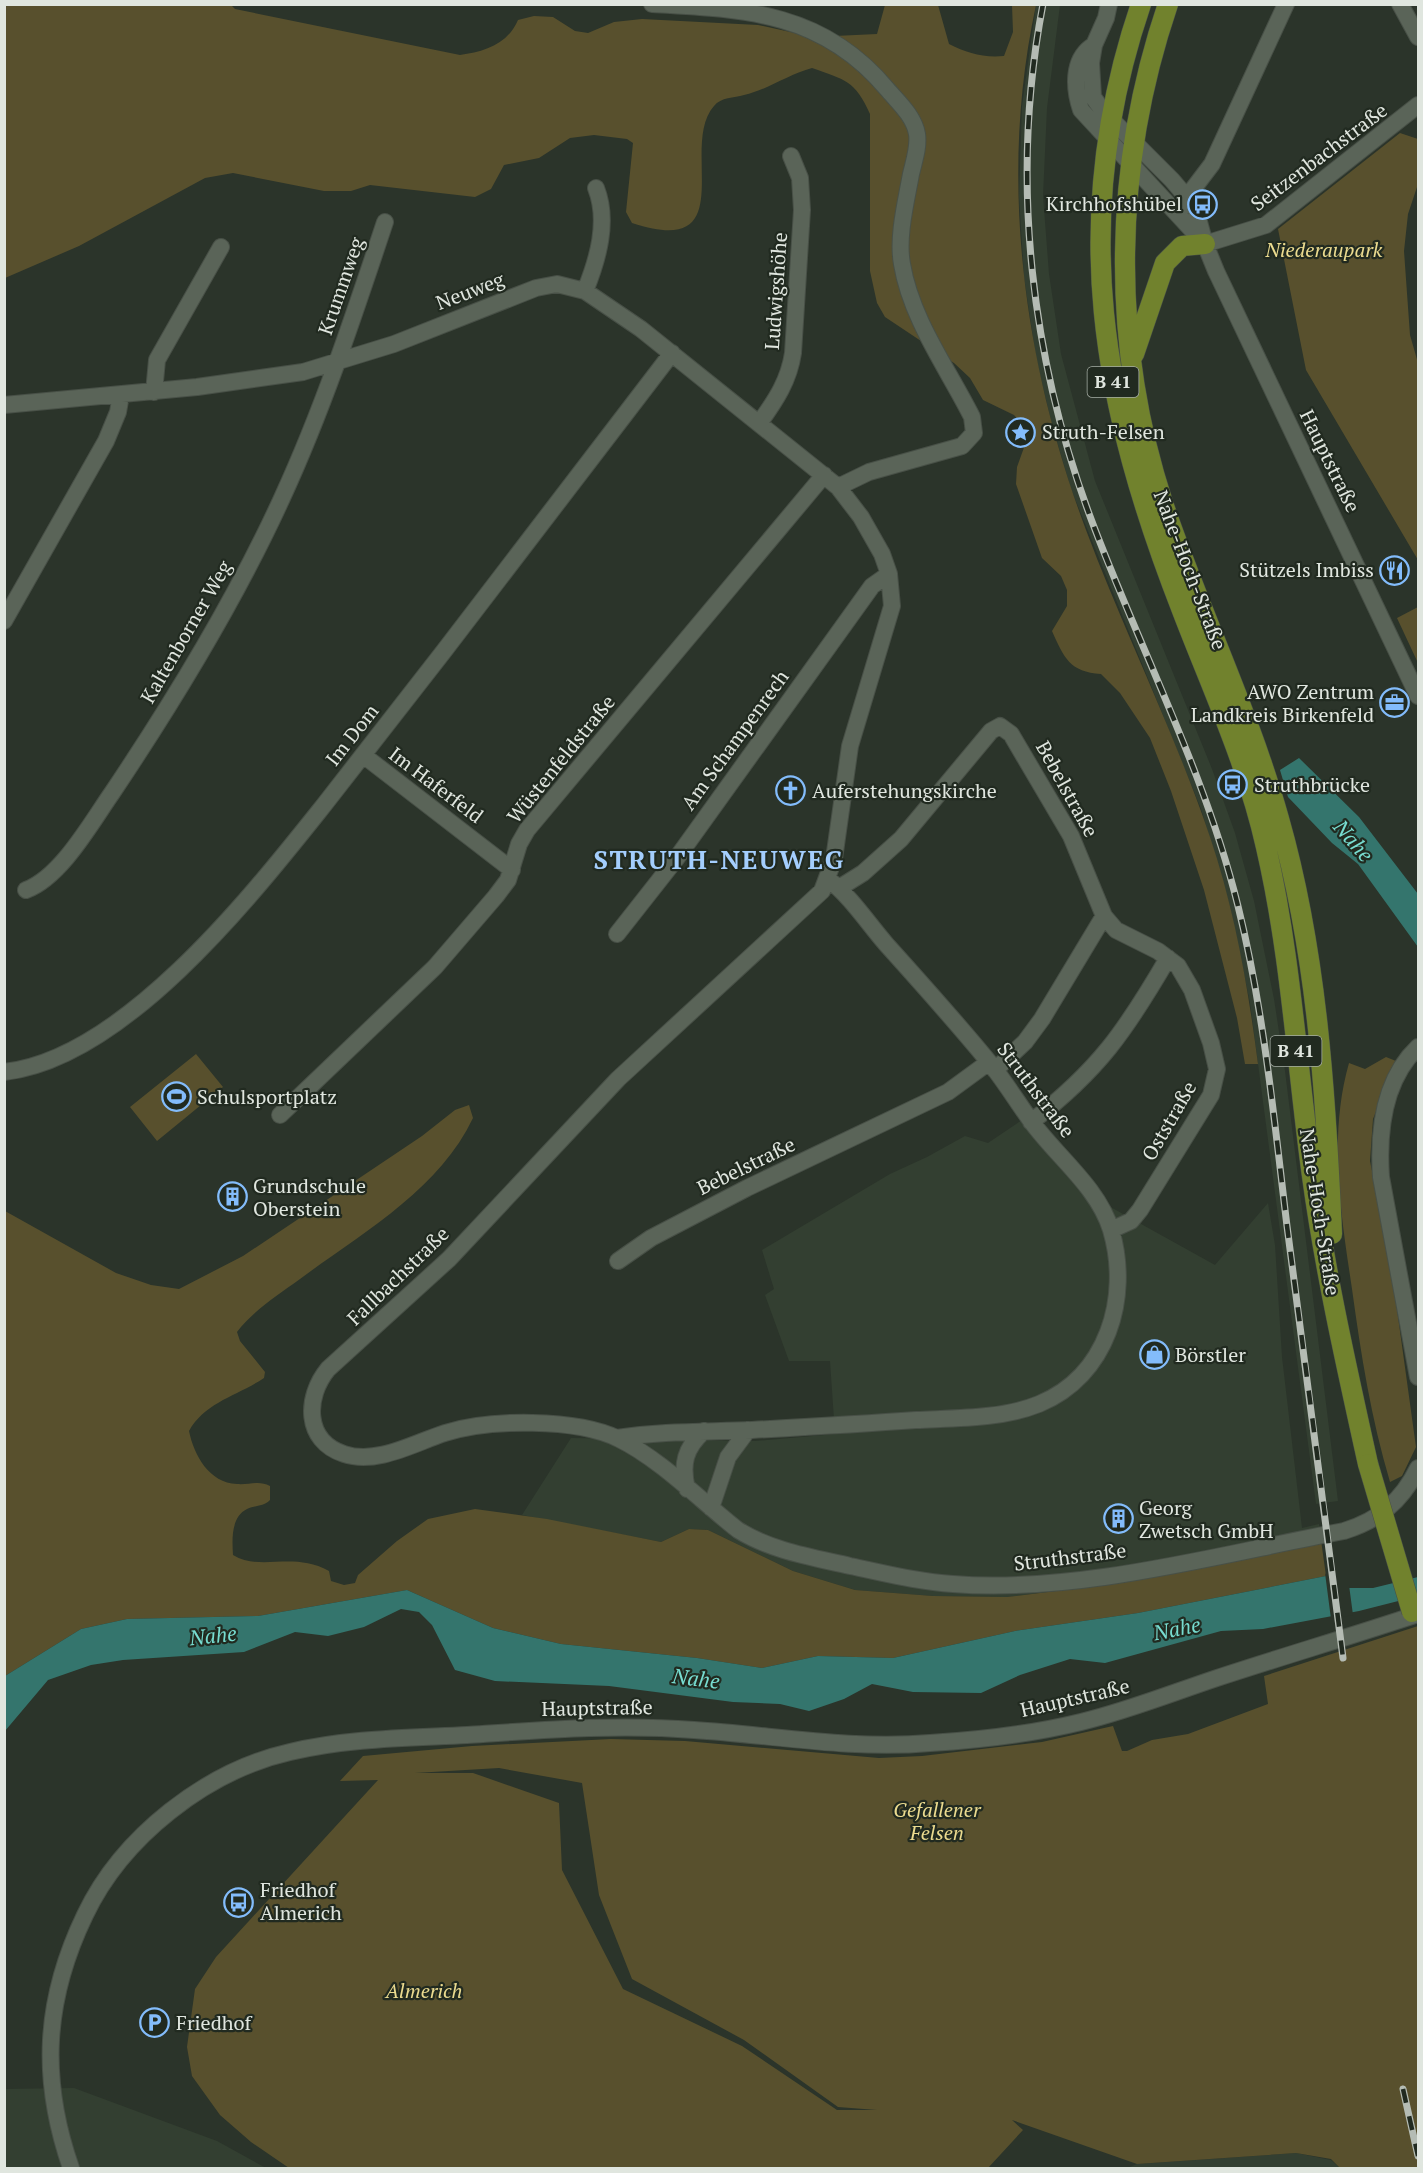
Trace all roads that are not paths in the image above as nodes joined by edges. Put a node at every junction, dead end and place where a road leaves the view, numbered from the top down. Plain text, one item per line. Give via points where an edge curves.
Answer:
1 (652, 4) edge
2 (1109, 4) edge
3 (1141, 4) edge
4 (1168, 4) edge
5 (1286, 4) edge
6 (1403, 5) edge
7 (1419, 38) edge
8 (1094, 45) junction
9 (1419, 105) edge
10 (1112, 120) junction
11 (1109, 141) junction
12 (1134, 142) junction
13 (791, 156) dead end
14 (1131, 164) junction
15 (596, 188) dead end
16 (1187, 197) junction
17 (385, 222) dead end
18 (1186, 222) junction
19 (1205, 244) junction
20 (221, 247) dead end
21 (585, 291) junction
22 (672, 353) junction
23 (336, 364) junction
24 (1131, 365) junction
25 (154, 392) junction
26 (121, 395) junction
27 (4, 405) edge
28 (760, 422) junction
29 (824, 475) junction
30 (838, 487) junction
31 (889, 574) junction
32 (4, 621) edge
33 (1419, 696) edge
34 (363, 755) junction
35 (513, 870) junction
36 (834, 884) junction
37 (26, 890) dead end
38 (1104, 916) junction
39 (617, 934) dead end
40 (1168, 958) junction
41 (1419, 1047) edge
42 (992, 1066) junction
43 (4, 1072) edge
44 (280, 1115) dead end
45 (1031, 1122) junction
46 (1111, 1230) junction
47 (618, 1261) dead end
48 (1335, 1305) junction
49 (1414, 1329) edge
50 (1419, 1377) edge
51 (748, 1430) junction
52 (704, 1431) junction
53 (617, 1438) junction
54 (1419, 1468) edge
55 (687, 1489) junction
56 (711, 1508) junction
57 (1415, 1613) edge
58 (71, 2169) edge

1 - 30 street via 737,10 805,26 866,64 915,127 917,146 905,210 901,262 910,295 972,417 974,433 962,446 869,472
2 - 8 street
3 - 10 main road, Nahe-Hoch-Straße / B 41
4 - 12 main road, Nahe-Hoch-Straße / B 41 via 1147,73
5 - 16 street via 1212,164
6 - 7 street
8 - 10 street, Hauptstraße via 1091,90 1099,107
8 - 11 street, Hauptstraße via 1080,59 1077,94 1084,115
9 - 19 street, Seitzenbachstraße via 1266,225
10 - 11 main road, Nahe-Hoch-Straße / B 41
10 - 12 street, Hauptstraße
11 - 14 street, Hauptstraße
11 - 48 main road, Nahe-Hoch-Straße / B 41 via 1102,194 1101,279 1117,404 1128,455 1152,528 1230,730 1266,848 1283,947 1312,1180
12 - 14 main road, Nahe-Hoch-Straße / B 41
12 - 16 street, Hauptstraße
13 - 28 street, Ludwigshöhe via 800,178 802,210 793,353 784,387
14 - 18 street, Hauptstraße
14 - 24 main road, Nahe-Hoch-Straße / B 41 via 1125,272
15 - 21 street via 602,217 597,256
16 - 18 street
16 - 19 street, Hauptstraße via 1199,218
17 - 23 street, Krummweg
18 - 19 street, Hauptstraße
19 - 24 main road via 1182,246 1165,263
19 - 33 street, Hauptstraße
20 - 25 street via 157,360
21 - 22 street, Neuweg
21 - 23 street, Neuweg via 547,285
22 - 28 street, Neuweg
22 - 34 street, Im Dom
23 - 25 street, Neuweg via 260,379
23 - 37 street, Kaltenborner Weg via 282,499 190,672 88,827 49,877
24 - 48 main road, Nahe-Hoch-Straße / B 41 via 1144,436 1163,502 1259,752 1292,868 1321,1077
25 - 26 street, Neuweg
26 - 27 street, Neuweg
26 - 32 street via 106,441
28 - 29 street, Neuweg
29 - 30 street, Neuweg
29 - 35 street, Wüstenfeldstraße via 527,830
30 - 31 street, Neuweg via 869,530
31 - 36 street via 892,606 850,746
31 - 39 street, Am Schampenrech via 872,586 676,859
34 - 35 street, Im Haferfeld
34 - 43 street, Im Dom via 256,890 173,976 117,1020 63,1054
35 - 44 street, Wüstenfeldstraße via 496,896 435,966
36 - 38 street, Bebelstraße via 863,873 901,839 982,739 1000,726 1011,734 1056,807
36 - 42 street, Struthstraße
36 - 53 street, Fallbachstraße via 618,1079 449,1259 328,1369 319,1380 310,1409 318,1436 329,1447 358,1456 393,1451 487,1423 582,1429
38 - 40 street, Oststraße via 1116,930
38 - 42 street, Bebelstraße via 1025,1042
40 - 45 street via 1132,1018 1099,1062
40 - 46 street, Oststraße via 1186,977 1203,1017 1214,1057 1215,1082 1203,1111 1140,1210 1131,1221
41 - 49 street via 1400,1069 1394,1083 1381,1129 1379,1153
42 - 45 street, Struthstraße
42 - 47 street, Bebelstraße via 948,1092 651,1238
45 - 46 street, Struthstraße via 1091,1193
46 - 51 street, Struthstraße via 1116,1290 1107,1340 1084,1375 1054,1397 1020,1410 984,1415
48 - 57 main road, B 41, bridge via 1368,1464
49 - 50 street
51 - 52 street, Struthstraße
51 - 56 street via 728,1457
52 - 53 street, Struthstraße
52 - 55 street via 684,1458
53 - 55 street, Fallbachstraße
54 - 56 street, Struthstraße via 1393,1505 1360,1526 1086,1580 1027,1585 918,1581 811,1558 756,1541
55 - 56 street, Struthstraße
57 - 58 street, Hauptstraße via 1108,1715 1041,1730 973,1739 888,1745 603,1727 316,1746 262,1760 201,1790 154,1824 102,1884 80,1926 59,1983 49,2050 58,2126

